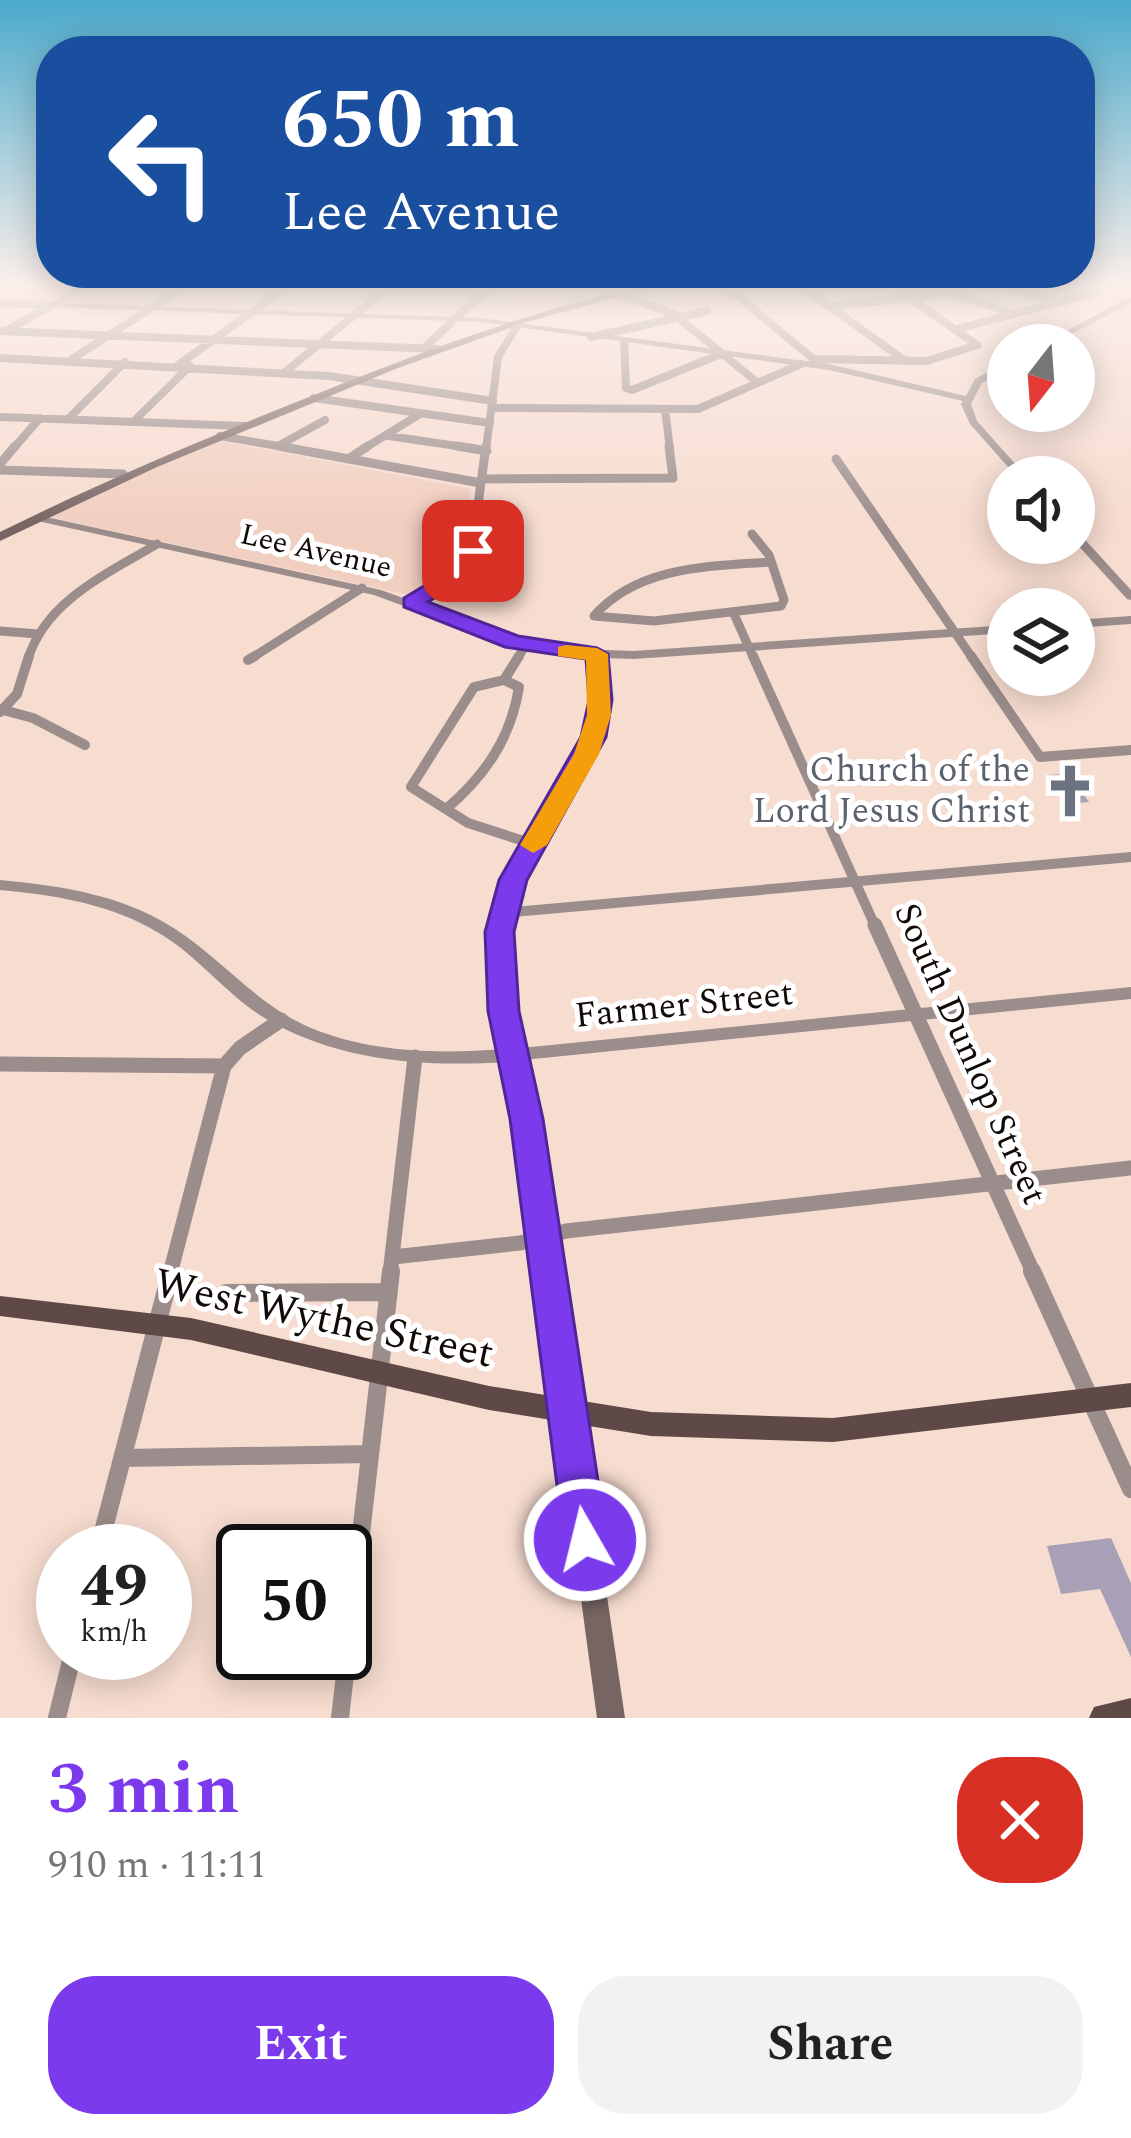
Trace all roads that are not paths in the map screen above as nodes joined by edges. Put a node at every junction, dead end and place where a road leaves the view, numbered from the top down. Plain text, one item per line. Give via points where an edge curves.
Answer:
1 (122, 365) edge
2 (179, 365) edge
3 (294, 365) edge
4 (392, 365) edge
5 (498, 365) edge
6 (625, 365) edge
7 (695, 365) edge
8 (736, 365) edge
9 (798, 365) edge
10 (827, 365) edge
11 (190, 366) junction
12 (284, 373) junction
13 (987, 376) edge
14 (359, 380) junction
15 (758, 383) junction
16 (314, 398) junction
17 (966, 399) junction
18 (493, 405) junction
19 (665, 409) junction
20 (420, 414) junction
21 (0, 417) edge
22 (40, 418) junction
23 (68, 419) junction
24 (325, 420) dead end
25 (134, 421) junction
26 (490, 423) junction
27 (244, 426) junction
28 (220, 436) junction
29 (389, 436) junction
30 (277, 447) junction
31 (487, 452) junction
32 (1003, 456) edge
33 (347, 459) junction
34 (836, 459) dead end
35 (0, 467) edge
36 (123, 474) junction
37 (482, 481) junction
38 (37, 518) junction
39 (752, 534) dead end
40 (0, 537) edge
41 (157, 544) junction
42 (1095, 557) edge
43 (771, 562) junction
44 (362, 588) junction
45 (1131, 597) edge
46 (412, 603) junction
47 (734, 614) junction
48 (1131, 620) edge
49 (1095, 623) edge
50 (987, 630) edge
51 (0, 631) edge
52 (955, 632) junction
53 (38, 634) junction
54 (526, 645) junction
55 (748, 647) junction
56 (597, 654) junction
57 (248, 660) dead end
58 (504, 680) junction
59 (1, 710) edge
60 (86, 745) dead end
61 (1131, 750) edge
62 (446, 809) junction
63 (533, 844) junction
64 (1131, 857) edge
65 (855, 881) junction
66 (0, 886) edge
67 (502, 913) junction
68 (1131, 993) edge
69 (916, 1015) junction
70 (281, 1020) junction
71 (512, 1055) junction
72 (416, 1057) junction
73 (0, 1064) edge
74 (224, 1066) junction
75 (1131, 1168) edge
76 (993, 1184) junction
77 (543, 1238) junction
78 (393, 1257) junction
79 (389, 1292) junction
80 (226, 1293) dead end
81 (0, 1306) edge
82 (158, 1324) junction
83 (380, 1373) junction
84 (1131, 1395) edge
85 (1090, 1401) junction
86 (568, 1413) junction
87 (370, 1454) junction
88 (123, 1457) junction
89 (1131, 1489) edge
90 (105, 1524) edge
91 (66, 1680) edge
92 (1131, 1714) edge
93 (57, 1718) edge
94 (340, 1718) edge
95 (611, 1718) edge
96 (1105, 1718) edge

1 - 23 street
2 - 11 street
3 - 12 street
4 - 14 main road
5 - 18 street
6 - 7 street via 626,388 635,390
8 - 15 street
9 - 15 street
10 - 17 street
11 - 12 street
11 - 25 street
12 - 14 street
13 - 17 street
14 - 16 main road
14 - 18 street
15 - 19 street via 701,409
16 - 20 street
16 - 27 main road
17 - 32 street via 973,422
18 - 19 street
18 - 26 street
19 - 37 street via 673,478
20 - 26 street
20 - 29 street
21 - 22 street
22 - 23 street
22 - 35 street
23 - 25 street
24 - 30 street
25 - 27 street
26 - 31 street
27 - 28 main road
28 - 30 street
28 - 36 main road
29 - 31 street
29 - 33 street
30 - 33 street
31 - 37 street
33 - 37 street
34 - 52 street
35 - 36 street
36 - 38 main road
37 - 46 street via 471,557
38 - 40 main road
38 - 41 street, Lee Avenue
39 - 43 street
41 - 44 street, Lee Avenue
41 - 53 street via 67,603
42 - 45 street
43 - 47 street via 784,603
43 - 47 street via 650,579 593,614
44 - 46 street, Lee Avenue
44 - 57 street
46 - 54 street, Lee Avenue
47 - 55 street, South Dunlop Street
48 - 49 street
50 - 52 street, Lee Avenue
51 - 53 street
52 - 55 street, Lee Avenue
52 - 61 street via 1040,757
53 - 59 street via 23,688
54 - 56 street, Lee Avenue
54 - 58 street
55 - 56 street, Lee Avenue
55 - 65 street, South Dunlop Street
56 - 63 street via 593,737
58 - 62 street via 519,687 509,731 484,772
58 - 62 street via 474,687 411,782
59 - 60 street
62 - 63 street via 496,836
63 - 67 street
64 - 65 street
65 - 67 street
65 - 69 street, South Dunlop Street
66 - 70 street, Farmer Street via 65,892 140,916
67 - 71 street via 500,977
68 - 69 street, Farmer Street
69 - 71 street, Farmer Street
69 - 76 street, South Dunlop Street
70 - 72 street, Farmer Street via 359,1049
70 - 74 street
71 - 72 street, Farmer Street
71 - 77 street
72 - 78 street
73 - 74 street
74 - 82 street
75 - 76 street
76 - 77 street
76 - 85 street, South Dunlop Street
77 - 78 street
77 - 86 street
78 - 79 street
79 - 80 street
79 - 83 street
81 - 82 main road, West Wythe Street
82 - 83 main road, West Wythe Street
82 - 88 street
83 - 86 main road, West Wythe Street
83 - 87 street
84 - 85 main road, West Wythe Street
85 - 86 main road, West Wythe Street via 800,1431
85 - 89 street, South Dunlop Street
86 - 95 main road
87 - 88 street
87 - 94 street
88 - 90 street
91 - 93 street
92 - 96 main road

